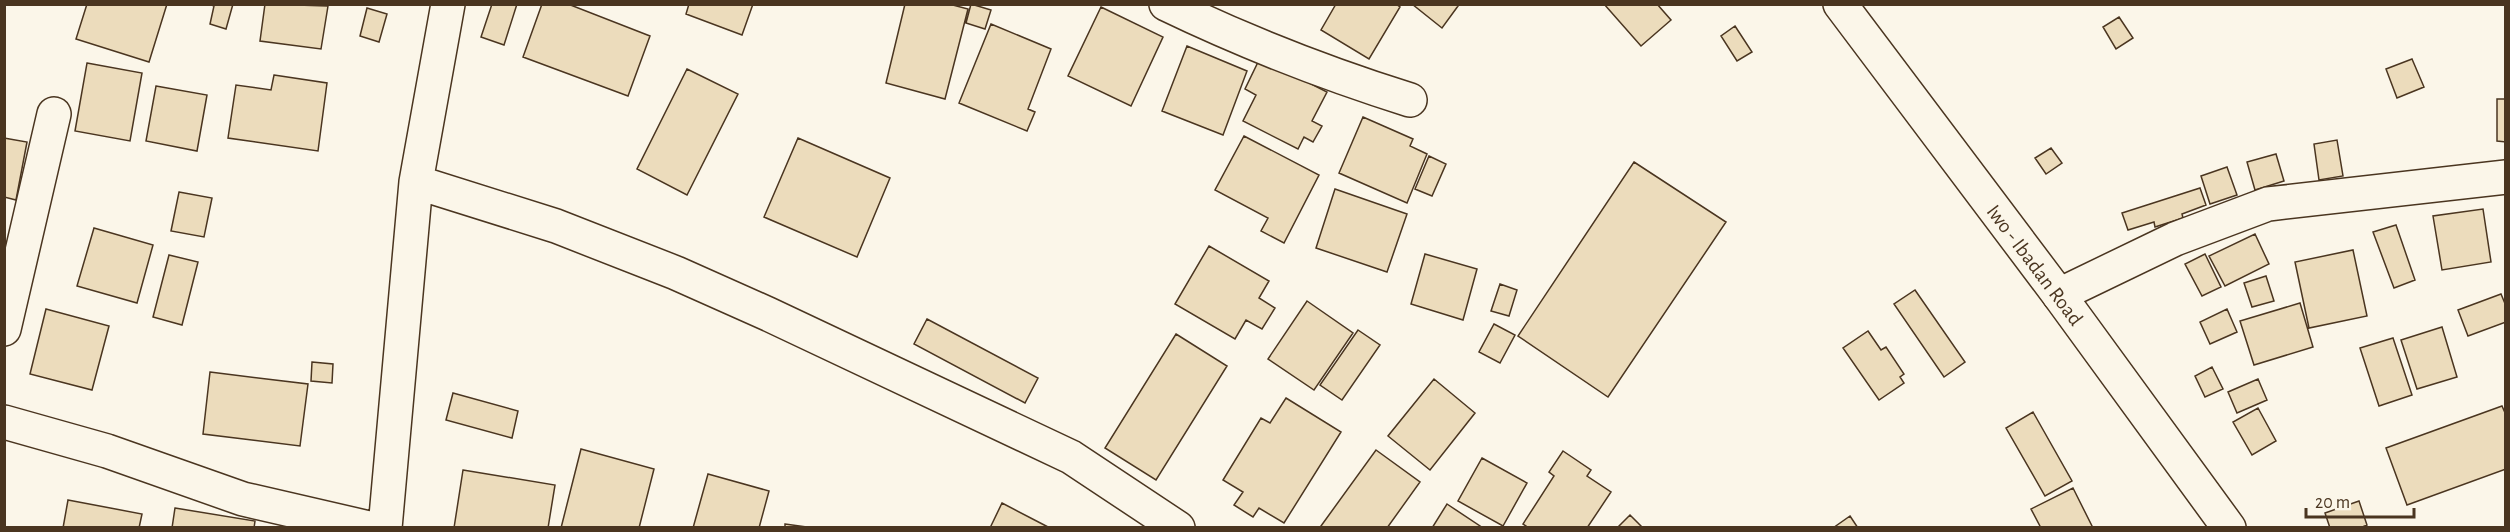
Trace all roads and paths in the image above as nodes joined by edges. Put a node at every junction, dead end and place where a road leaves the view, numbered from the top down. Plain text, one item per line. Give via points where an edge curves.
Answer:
1 (448, 4) edge
2 (1166, 4) edge
3 (1840, 4) edge
4 (1410, 100) dead end
5 (54, 114) dead end
6 (2505, 177) edge
7 (416, 182) junction
8 (2059, 295) junction
9 (4, 329) edge
10 (4, 422) edge
11 (2225, 526) edge
12 (369, 528) edge
13 (385, 528) edge
14 (1178, 528) edge

1 - 7 street
2 - 4 street via 1243,41
3 - 8 street, Iwo - Ibadan Road
5 - 9 street
6 - 8 street via 2268,204 2175,239
7 - 13 street
7 - 14 street via 556,226 757,309 1071,457
8 - 11 street, Iwo - Ibadan Road
10 - 12 street via 107,451 243,499

